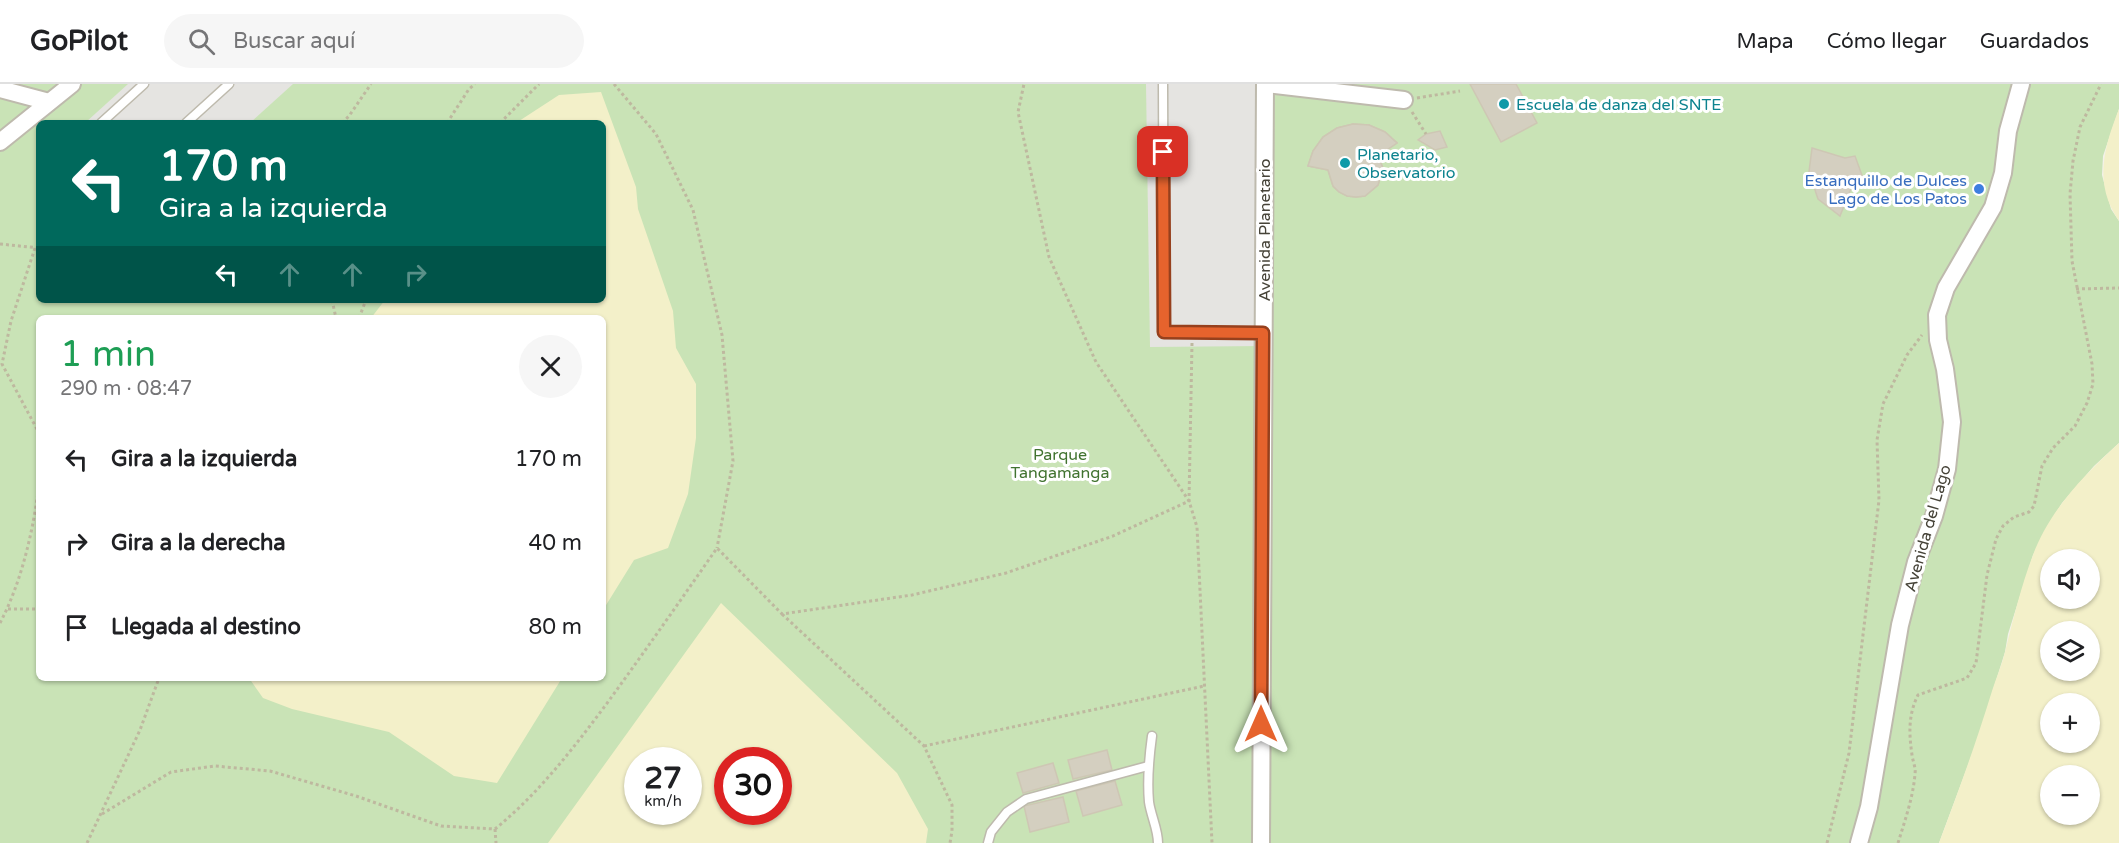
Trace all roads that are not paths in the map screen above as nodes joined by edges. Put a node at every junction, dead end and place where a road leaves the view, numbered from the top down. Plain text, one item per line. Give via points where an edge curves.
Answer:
1 (72, 84) edge
2 (144, 84) edge
3 (229, 84) edge
4 (1163, 84) edge
5 (1265, 84) edge
6 (2021, 84) edge
7 (0, 89) edge
8 (1404, 100) road end
9 (49, 102) junction
10 (104, 120) edge
11 (189, 120) edge
12 (0, 142) edge
13 (1263, 333) junction
14 (1152, 736) dead end
15 (1148, 766) junction
16 (988, 843) edge
17 (1158, 843) edge
18 (1261, 843) edge
19 (1859, 843) edge

1 - 9 street
2 - 10 lane
3 - 11 lane
4 - 13 lane via 1164,332
5 - 8 street
5 - 13 street, Avenida Planetario
6 - 19 street, Avenida del Lago via 2007,131 2003,173 1993,207 1946,288 1937,315 1952,422 1947,469 1900,625 1869,807
7 - 9 street
9 - 12 street
13 - 18 street, Avenida Planetario
14 - 15 lane
15 - 16 lane via 1026,799 1007,812 991,832
15 - 17 lane via 1149,803

